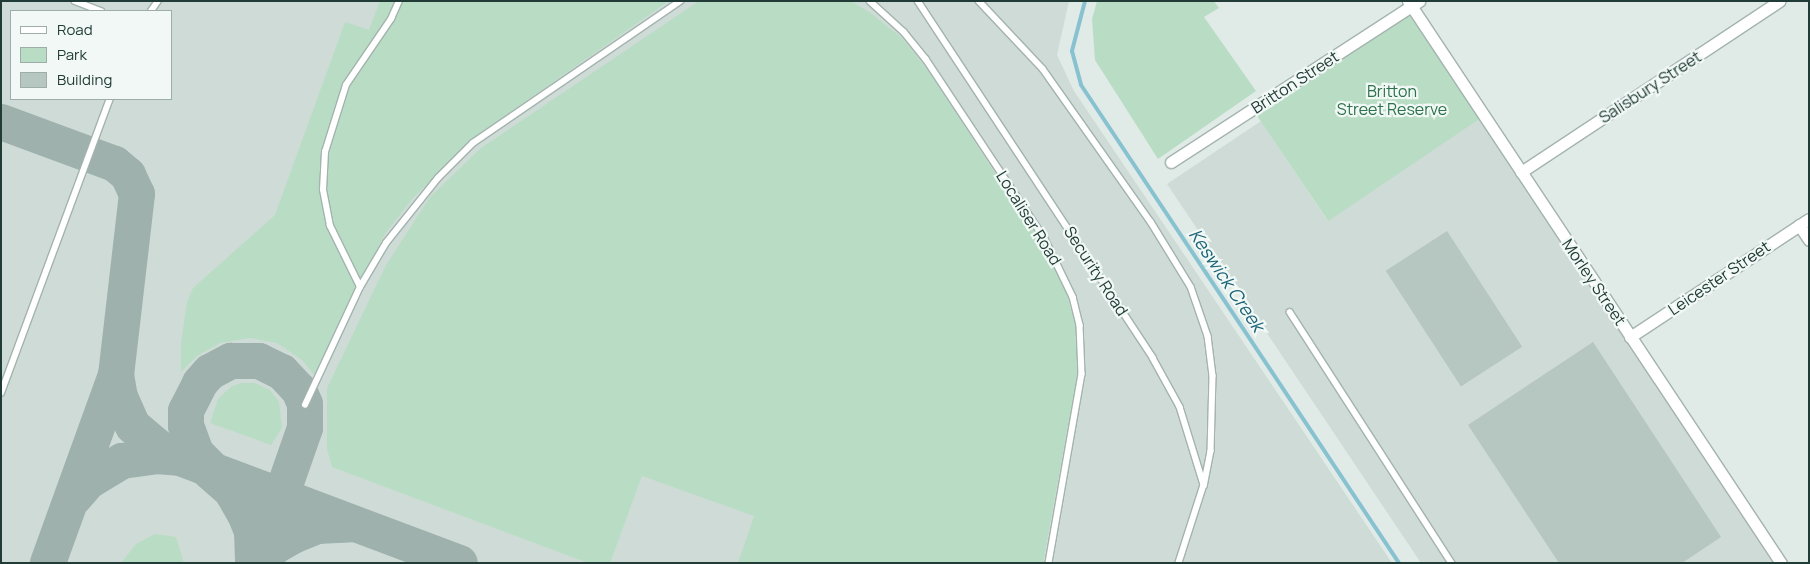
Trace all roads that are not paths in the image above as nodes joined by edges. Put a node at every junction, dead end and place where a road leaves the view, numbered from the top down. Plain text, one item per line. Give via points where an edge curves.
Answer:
1 (75, 1) edge
2 (399, 1) edge
3 (680, 1) edge
4 (870, 1) edge
5 (918, 1) edge
6 (979, 1) edge
7 (1779, 1) edge
8 (1412, 3) edge
9 (98, 10) edge
10 (110, 100) edge
11 (1171, 162) dead end
12 (1521, 172) junction
13 (1804, 222) edge
14 (1809, 240) edge
15 (360, 287) junction
16 (1290, 312) dead end
17 (1630, 337) junction
18 (1, 393) edge
19 (305, 406) dead end
20 (1204, 485) junction
21 (1049, 563) edge
22 (1179, 563) edge
23 (1452, 563) edge
24 (1781, 563) edge

1 - 9 lane
2 - 15 lane via 391,19 346,85 325,152 323,190 330,226
3 - 15 lane via 473,142 407,213
4 - 21 lane, Localiser Road via 904,32 926,59 1044,237 1072,297 1080,326 1082,374
5 - 20 lane, Security Road via 1168,383 1190,435
6 - 20 lane via 1043,69 1151,222 1191,287 1208,336 1213,376 1212,451
7 - 12 street, Salisbury Street
8 - 11 street, Britton Street
8 - 12 street, Morley Street
10 - 18 lane
12 - 17 street, Morley Street
13 - 14 street
13 - 17 street, Leicester Street
15 - 19 lane
16 - 23 lane
17 - 24 street, Morley Street
20 - 22 lane

